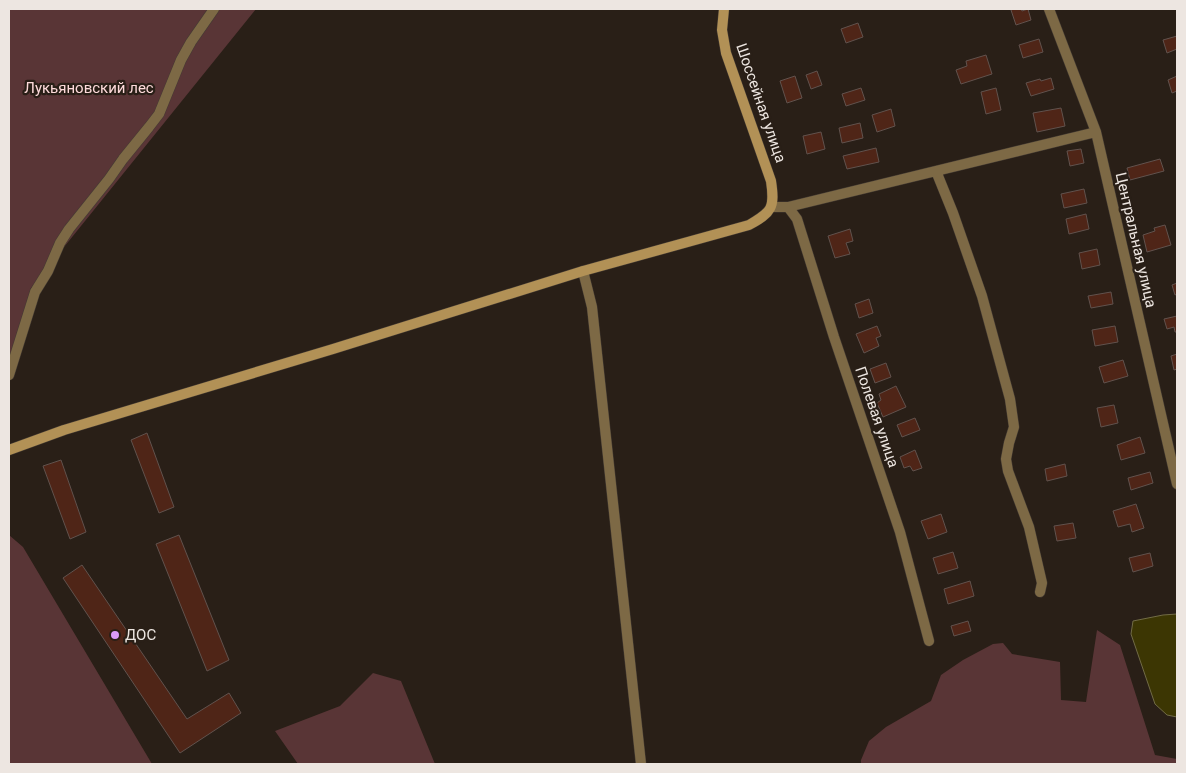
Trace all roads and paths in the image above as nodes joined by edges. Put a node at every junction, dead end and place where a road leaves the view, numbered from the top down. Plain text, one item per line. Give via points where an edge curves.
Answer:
1 (214, 9) edge
2 (724, 9) edge
3 (1049, 9) edge
4 (1096, 132) junction
5 (936, 171) junction
6 (771, 207) junction
7 (788, 207) junction
8 (583, 271) junction
9 (9, 376) edge
10 (9, 450) edge
11 (1177, 484) edge
12 (1040, 592) dead end
13 (929, 641) dead end
14 (641, 764) edge

1 - 9 street via 181,60 159,114 60,243 35,292
2 - 6 main road, Шоссейная улица via 722,30 726,53 771,181
3 - 4 street, Центральная улица
4 - 5 street
4 - 11 street, Центральная улица
5 - 7 street
5 - 12 street via 982,296 1010,398 1014,427 1006,459 1029,527 1042,583
6 - 7 street
6 - 8 main road via 764,217 749,225
7 - 13 street, Полевая улица via 797,219 900,532
8 - 10 main road via 64,430
8 - 14 street via 592,307

